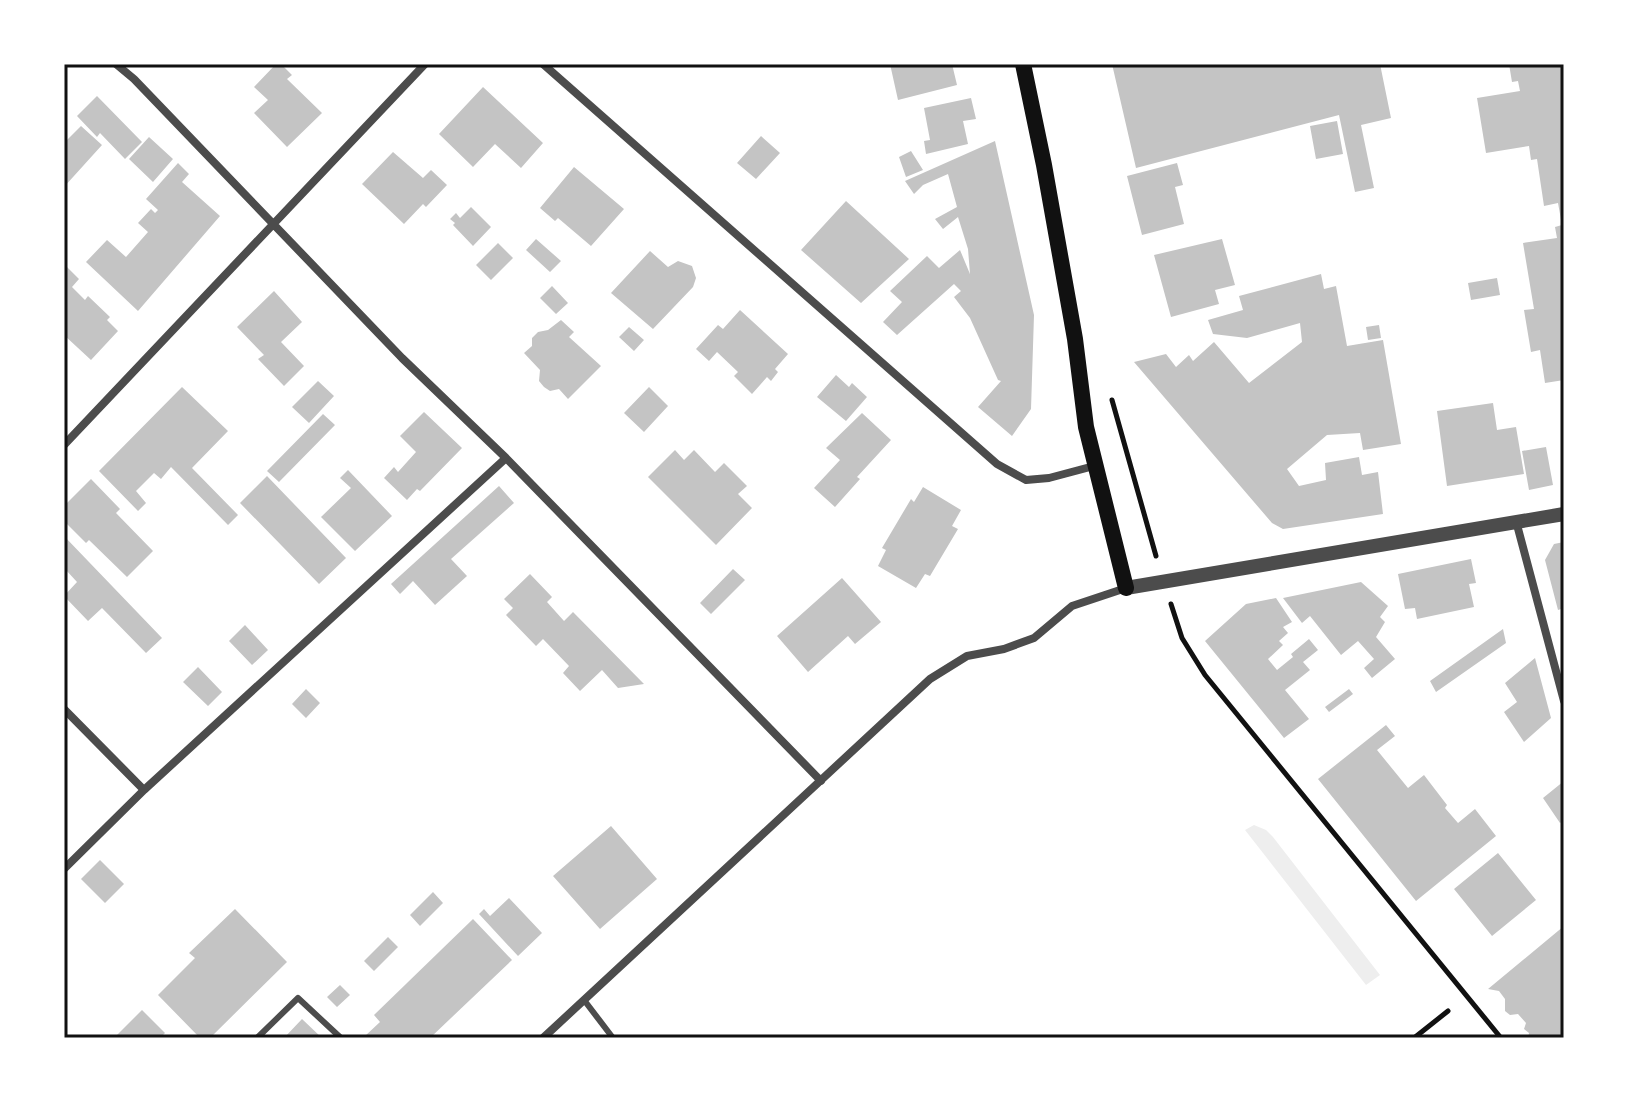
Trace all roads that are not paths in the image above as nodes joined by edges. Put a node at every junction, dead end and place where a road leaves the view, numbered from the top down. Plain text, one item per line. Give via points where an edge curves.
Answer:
1 (116, 64) edge
2 (425, 64) edge
3 (543, 64) edge
4 (1023, 64) edge
5 (274, 225) junction
6 (64, 445) edge
7 (506, 458) junction
8 (1094, 466) junction
9 (1564, 514) edge
10 (1516, 521) junction
11 (1126, 588) junction
12 (1564, 701) edge
13 (64, 709) edge
14 (821, 781) junction
15 (144, 790) junction
16 (64, 869) edge
17 (584, 1000) junction
18 (257, 1038) edge
19 (341, 1038) edge
20 (544, 1038) edge
21 (613, 1038) edge

1 - 5 street
2 - 5 street
3 - 8 street via 997,464 1026,480
4 - 8 main road
5 - 6 street
5 - 7 street
7 - 14 street
7 - 15 street
8 - 11 main road
9 - 10 street
10 - 11 street
10 - 12 street
11 - 14 street via 1072,606 1034,638 955,663 930,679
13 - 15 street
14 - 17 street
15 - 16 street
17 - 20 street
17 - 21 lane
18 - 19 lane via 298,998

